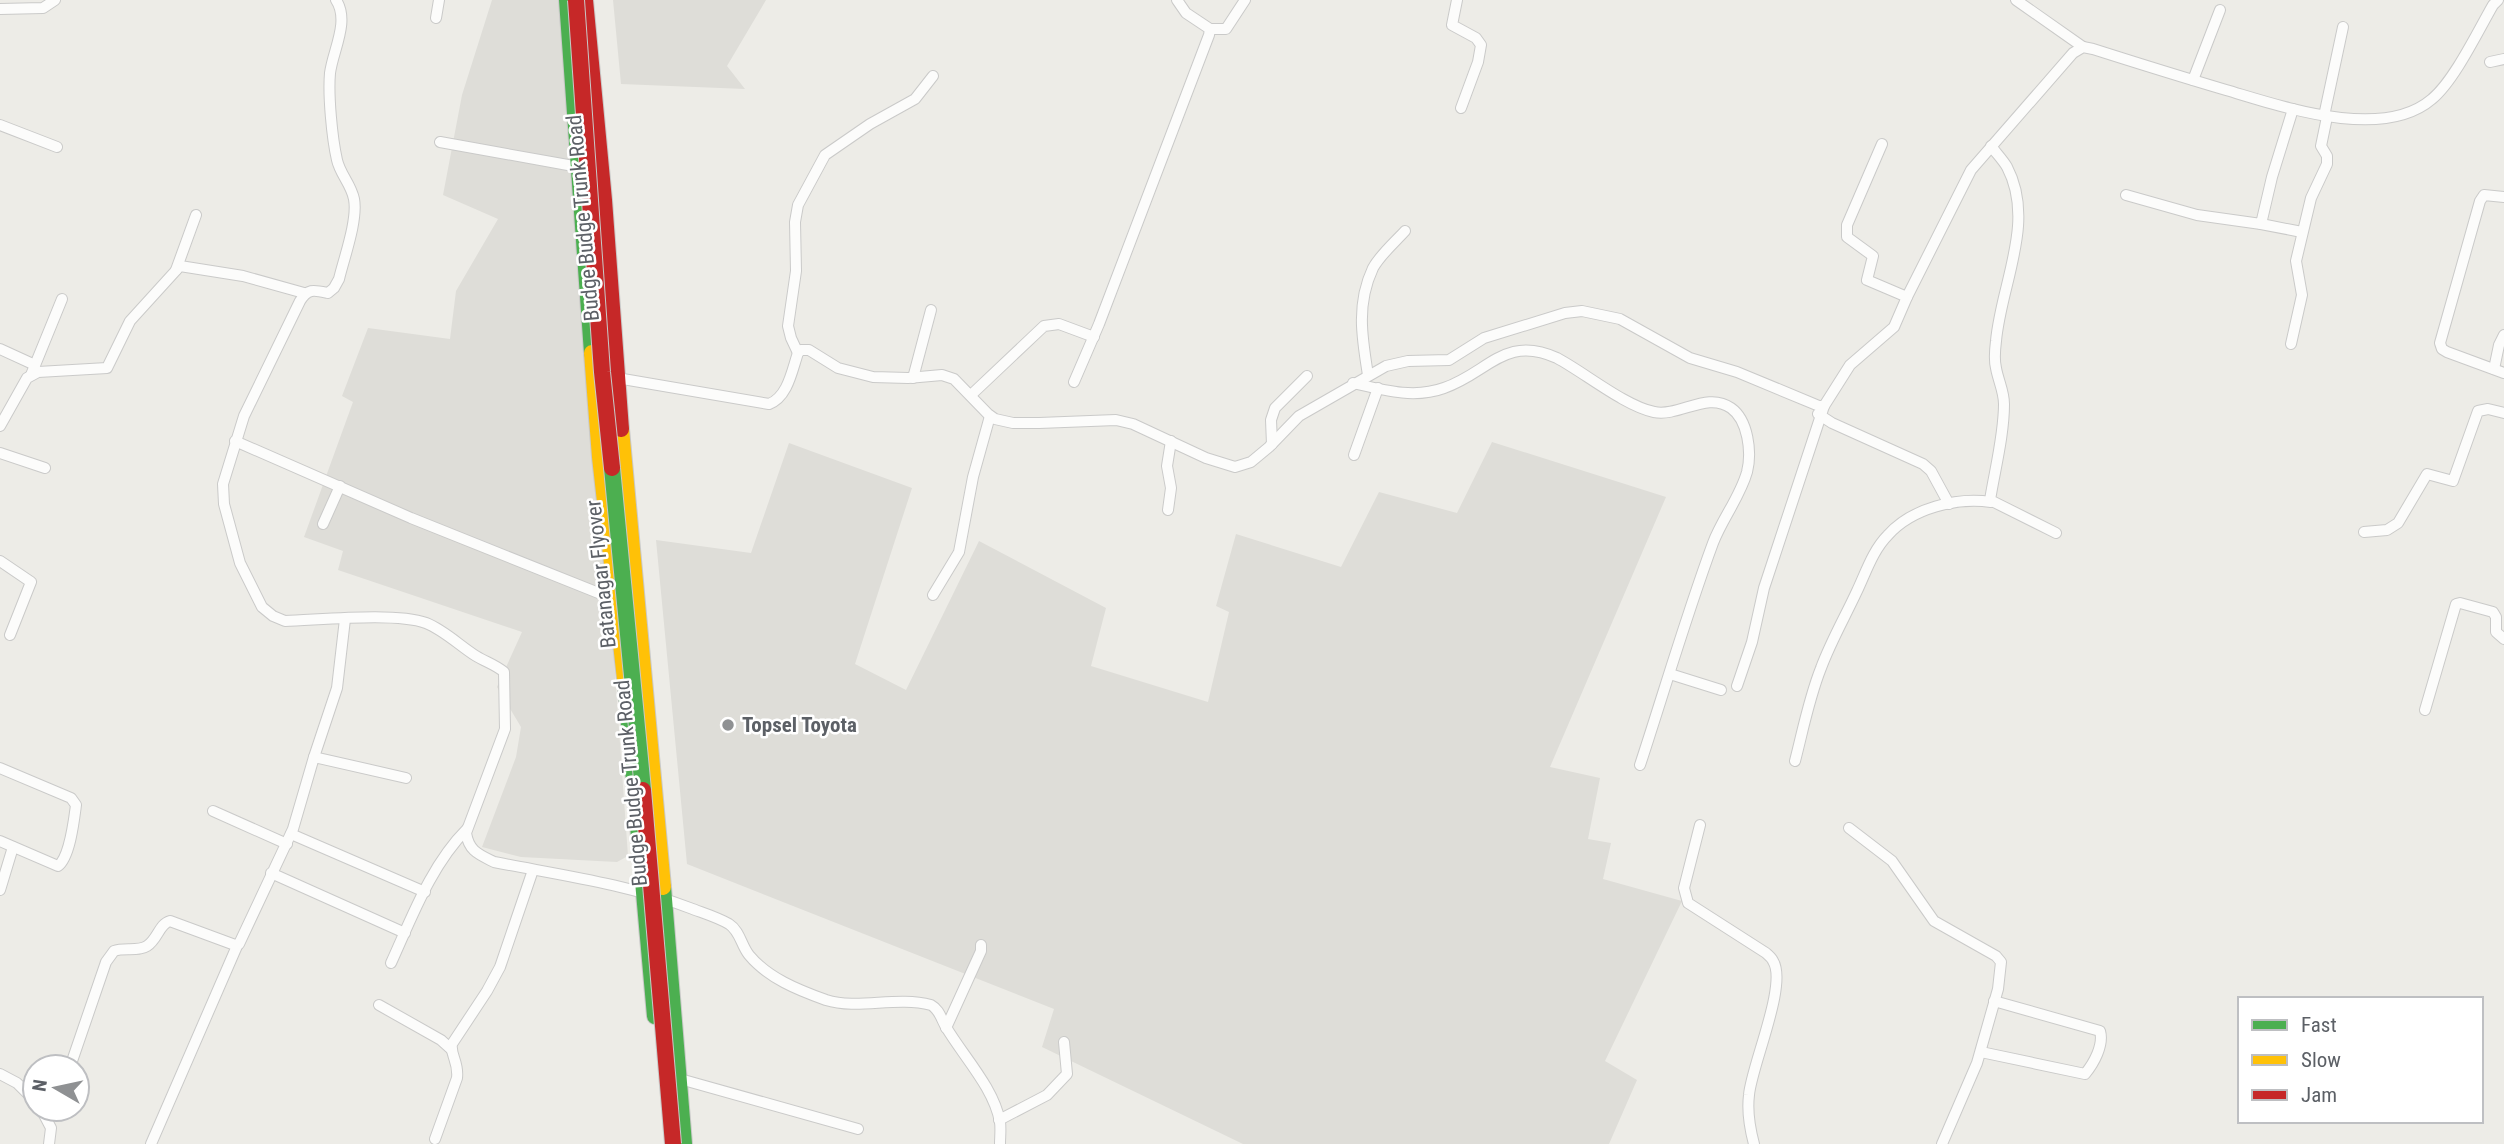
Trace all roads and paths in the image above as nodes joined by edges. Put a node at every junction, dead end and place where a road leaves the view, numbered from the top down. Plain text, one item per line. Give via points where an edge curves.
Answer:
1 (55, 0) edge
2 (336, 0) edge
3 (439, 0) edge
4 (567, 0) edge
5 (576, 0) edge
6 (585, 0) edge
7 (1177, 0) edge
8 (1245, 0) edge
9 (1457, 0) edge
10 (2016, 0) edge
11 (2481, 0) edge
12 (2495, 2) edge
13 (0, 9) edge
14 (2220, 10) dead end
15 (436, 18) dead end
16 (2343, 27) dead end
17 (1210, 29) junction
18 (2083, 47) junction
19 (2504, 59) edge
20 (2490, 62) dead end
21 (933, 76) dead end
22 (2193, 80) junction
23 (1461, 108) dead end
24 (2293, 110) junction
25 (2325, 116) junction
26 (0, 125) edge
27 (440, 142) dead end
28 (1882, 144) dead end
29 (1991, 146) junction
30 (57, 148) dead end
31 (579, 167) junction
32 (2126, 195) dead end
33 (2504, 197) edge
34 (196, 215) dead end
35 (2261, 224) junction
36 (1405, 231) dead end
37 (2302, 232) junction
38 (176, 270) junction
39 (304, 293) junction
40 (1907, 297) junction
41 (62, 299) dead end
42 (931, 310) dead end
43 (2504, 335) edge
44 (1094, 337) junction
45 (2291, 344) dead end
46 (0, 349) edge
47 (798, 353) junction
48 (33, 370) junction
49 (2499, 371) edge
50 (1368, 375) junction
51 (1307, 376) dead end
52 (617, 377) junction
53 (913, 378) junction
54 (1074, 382) dead end
55 (1353, 383) junction
56 (1378, 388) junction
57 (971, 395) junction
58 (1822, 412) junction
59 (2504, 413) edge
60 (990, 416) junction
61 (0, 426) edge
62 (235, 441) junction
63 (1171, 441) junction
64 (1272, 444) junction
65 (0, 453) edge
66 (1354, 455) dead end
67 (45, 468) dead end
68 (340, 486) junction
69 (1991, 502) junction
70 (1949, 504) junction
71 (1168, 510) dead end
72 (323, 524) dead end
73 (2364, 532) dead end
74 (2056, 533) dead end
75 (0, 561) edge
76 (933, 595) dead end
77 (616, 600) junction
78 (345, 619) junction
79 (10, 635) dead end
80 (2504, 639) edge
81 (1670, 674) junction
82 (1737, 686) dead end
83 (1721, 690) dead end
84 (2425, 710) dead end
85 (314, 757) junction
86 (1795, 761) dead end
87 (1640, 765) dead end
88 (0, 768) edge
89 (406, 778) dead end
90 (213, 811) dead end
91 (1700, 824) dead end
92 (1849, 828) dead end
93 (467, 829) junction
94 (289, 839) junction
95 (0, 841) edge
96 (12, 847) junction
97 (533, 870) junction
98 (271, 873) junction
99 (0, 890) edge
100 (643, 891) junction
101 (425, 892) junction
102 (663, 898) junction
103 (405, 933) junction
104 (981, 945) dead end
105 (237, 946) junction
106 (391, 963) dead end
107 (1994, 1001) junction
108 (379, 1005) dead end
109 (946, 1028) junction
110 (1064, 1042) dead end
111 (451, 1049) junction
112 (1981, 1052) junction
113 (75, 1053) edge
114 (0, 1074) edge
115 (680, 1079) junction
116 (21, 1087) edge
117 (999, 1119) junction
118 (50, 1123) edge
119 (858, 1129) dead end
120 (435, 1139) dead end
121 (49, 1144) edge
122 (151, 1144) edge
123 (665, 1144) edge
124 (673, 1144) edge
125 (684, 1144) edge
126 (1000, 1144) edge
127 (1754, 1144) edge
128 (1942, 1144) edge

1 - 13 street via 43,8
2 - 39 street via 342,8 342,21 329,87 337,160 355,202 354,215 334,288 328,293 311,289
3 - 15 street
4 - 31 street, Budge Budge Trunk Road
5 - 124 street, Batanagar Flyover, bridge via 602,372
6 - 52 street, Budge Budge Trunk Road
7 - 17 street via 1186,13
8 - 17 street via 1226,29
9 - 23 street via 1451,25 1481,45
10 - 18 street
11 - 12 street
12 - 25 street via 2433,99 2401,115 2373,119
14 - 22 street
16 - 25 street
17 - 44 street
18 - 22 street
18 - 29 street
19 - 20 street
21 - 47 street via 915,99 825,155 798,205 788,326
22 - 24 street
24 - 25 street
24 - 35 street
25 - 37 street via 2321,146 2327,164
26 - 30 street
27 - 31 street
28 - 40 street via 1847,225 1847,237 1873,256 1867,280
29 - 40 street via 1971,170
29 - 69 street via 2014,185 2019,214 1996,341 2004,406
31 - 77 street, Budge Budge Trunk Road via 600,457
32 - 35 street via 2197,215
33 - 49 street via 2484,195 2480,201 2440,343 2447,352
34 - 38 street
35 - 37 street
36 - 50 street via 1373,268 1363,298
37 - 45 street via 2295,266 2302,295
38 - 39 street via 204,268
38 - 48 street via 130,321 107,368
39 - 62 street
40 - 58 street via 1894,327 1850,365
41 - 48 street
42 - 53 street
43 - 49 street via 2499,345
44 - 54 street
44 - 57 street via 1059,324 1044,326
46 - 48 street
47 - 52 street via 784,391 769,404
47 - 53 street via 808,350 838,368 873,377
48 - 61 street
50 - 55 street
50 - 58 street via 1408,361 1449,360 1484,338 1582,311 1620,319 1690,358 1737,372
51 - 64 street via 1275,408
52 - 102 street, Budge Budge Trunk Road
53 - 57 street via 942,375 954,379
55 - 56 street
55 - 64 street via 1298,416
56 - 66 street
56 - 81 street via 1416,393 1445,388 1501,356 1528,349 1557,358 1652,412 1711,401 1735,411 1748,438 1747,472 1712,545
57 - 60 street
58 - 70 street via 1923,464
58 - 82 street
59 - 73 street via 2478,411 2454,481 2427,474 2398,523 2387,530
60 - 63 street via 1013,423 1116,420
60 - 76 street via 959,552
62 - 68 street
62 - 78 street via 223,484 224,504 240,563 262,607 285,621
63 - 64 street via 1235,467 1251,462
63 - 71 street
65 - 67 street
68 - 72 street
68 - 77 street
69 - 70 street
69 - 74 street
70 - 86 street via 1896,527 1874,553 1821,667
75 - 79 street via 31,582
77 - 100 street, Budge Budge Trunk Road
78 - 85 street via 337,688
78 - 93 street via 423,622 504,672 505,729
80 - 84 street via 2496,632 2493,612 2456,604
81 - 83 street
81 - 87 street
85 - 89 street
85 - 94 street
88 - 96 street via 71,798 76,805 62,864 52,865
90 - 94 street
91 - 127 street via 1684,888 1688,903 1766,953 1776,969 1749,1095
92 - 107 street via 1892,861 1934,921 1998,958 2001,968
93 - 97 street via 472,851 494,862
93 - 101 street via 437,867
94 - 98 street
94 - 101 street
95 - 96 street
96 - 99 street
97 - 100 street
97 - 111 street via 500,967
98 - 103 street
98 - 105 street
100 - 102 street
100 - 123 street, Budge Budge Trunk Road
101 - 103 street
102 - 109 street via 727,923 765,971 788,984 836,1003 931,1005
102 - 115 street, Budge Budge Trunk Road
103 - 106 street
104 - 109 street
105 - 113 street via 170,921 148,945 114,951 106,962
105 - 122 street
107 - 112 street
107 - 112 street via 2100,1031 2101,1044 2085,1074
108 - 111 street
109 - 117 street via 975,1068
110 - 117 street via 1067,1074 1047,1095
111 - 120 street via 457,1078
112 - 128 street
114 - 116 street
115 - 119 street
115 - 125 street, Budge Budge Trunk Road
117 - 126 street
118 - 121 street

